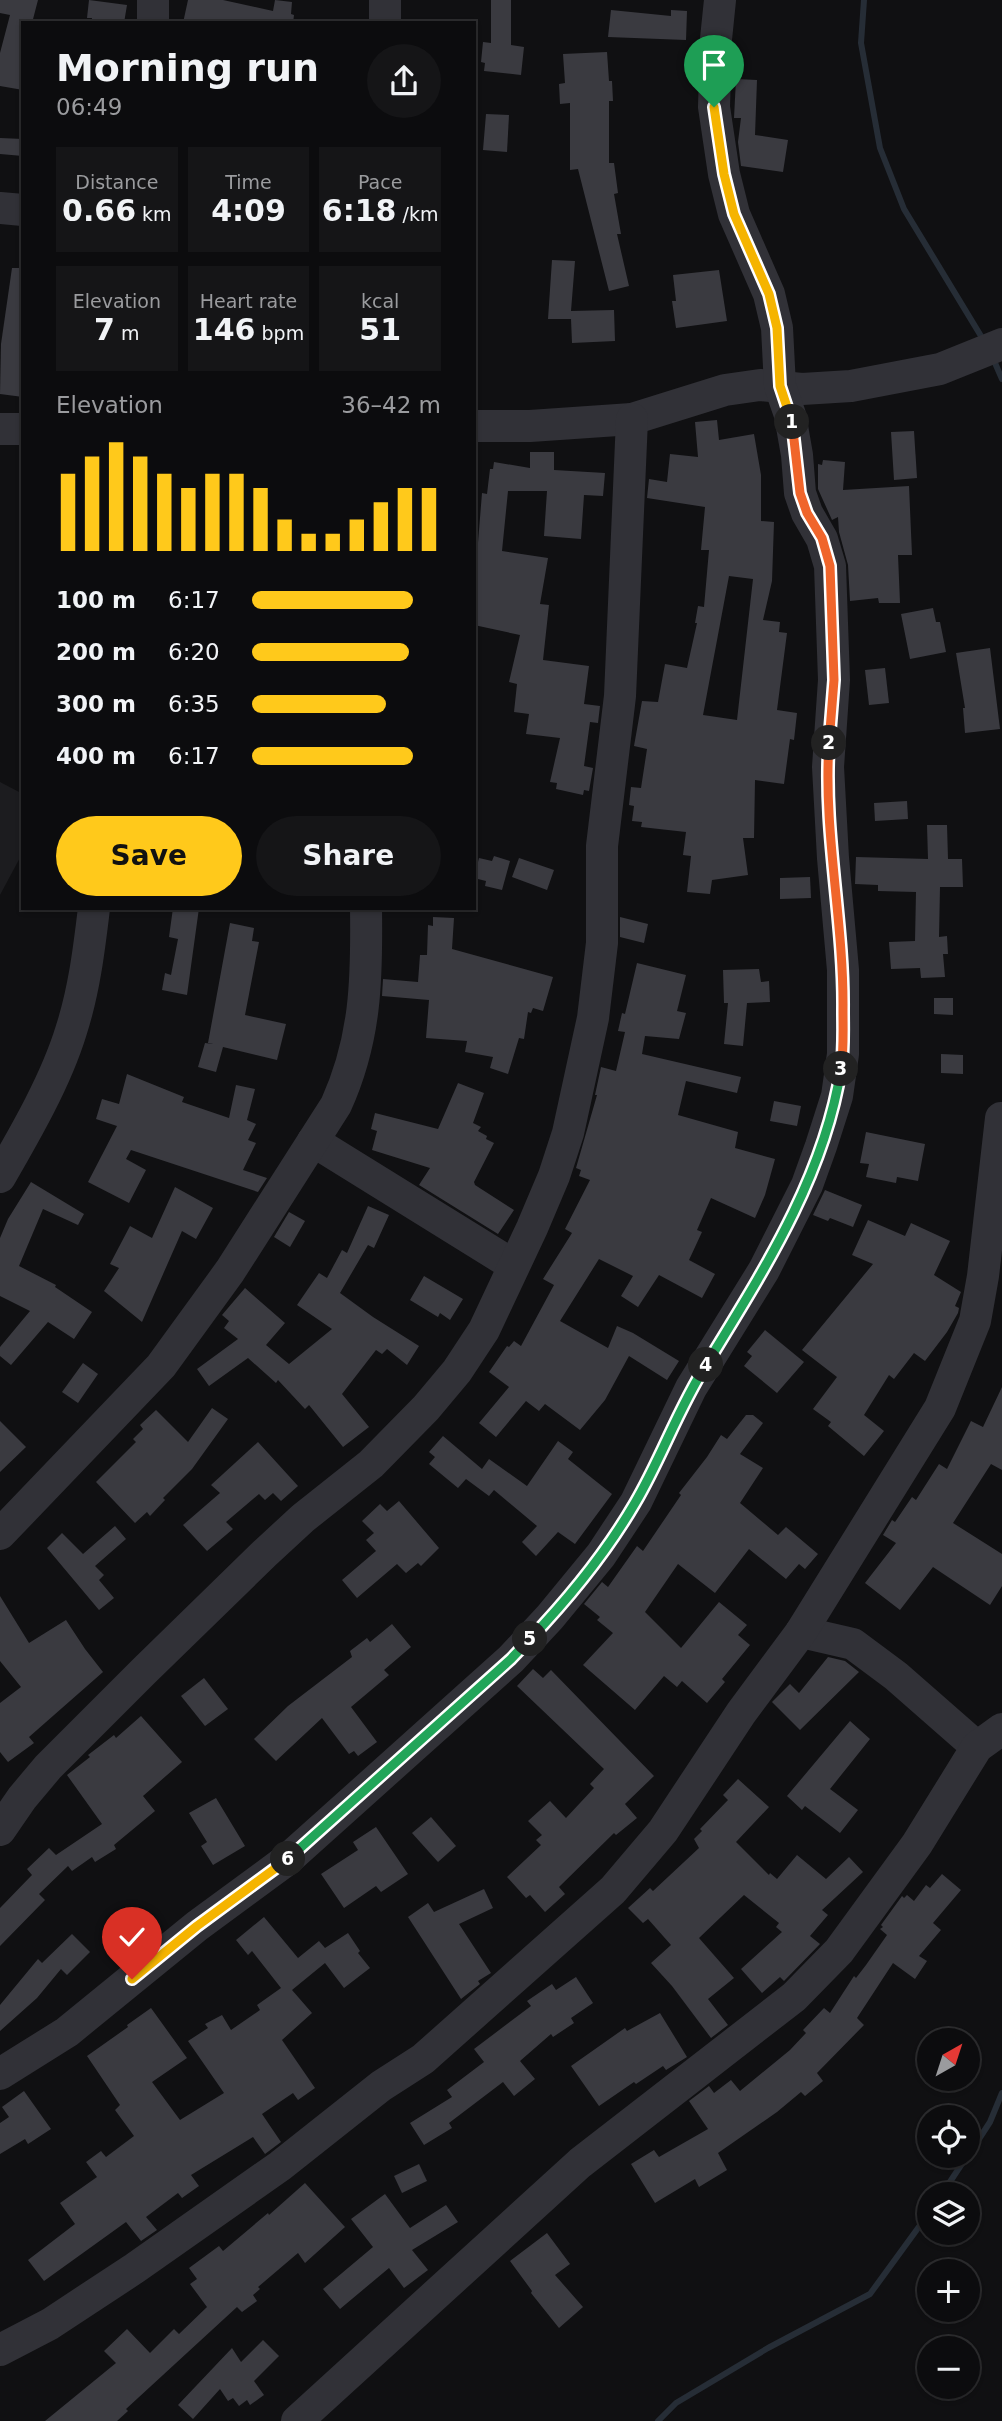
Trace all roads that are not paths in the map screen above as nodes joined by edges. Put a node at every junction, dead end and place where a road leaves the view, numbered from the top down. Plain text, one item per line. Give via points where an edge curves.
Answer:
1 (153, 0) edge
2 (385, 0) edge
3 (720, 0) edge
4 (153, 21) edge
5 (385, 21) edge
6 (0, 208) edge
7 (21, 210) edge
8 (1002, 344) edge
9 (780, 386) junction
10 (632, 419) junction
11 (476, 426) edge
12 (0, 429) edge
13 (21, 429) edge
14 (94, 910) edge
15 (366, 910) edge
16 (1001, 1118) edge
17 (313, 1141) junction
18 (0, 1177) edge
19 (513, 1265) junction
20 (0, 1534) edge
21 (802, 1632) junction
22 (989, 1738) edge
23 (0, 1829) edge
24 (0, 2074) edge
25 (0, 2350) edge
26 (297, 2421) edge

1 - 4 street
2 - 5 street
3 - 9 street via 714,107 724,174 734,214 769,294 777,328
6 - 7 street
8 - 9 street via 940,369 886,380 802,389
9 - 10 street via 725,390
9 - 24 street via 790,415 800,493 830,566 833,619 828,767 843,970 843,1054 837,1096 807,1185 764,1270 691,1388 636,1503 550,1618 511,1659 288,1859 67,2032
10 - 11 street
10 - 19 street via 620,696 602,846 602,943 593,1018 555,1176
12 - 13 street
14 - 18 street via 83,988 71,1032
15 - 17 street via 358,1046 340,1095
16 - 21 street via 975,1321 940,1408
17 - 19 street
17 - 20 street via 230,1271 161,1366
19 - 23 street via 484,1330 426,1408 371,1464 264,1554 134,1681 48,1767
21 - 22 street via 853,1644
21 - 25 street via 741,1713 663,1831 614,1890 423,2059 104,2289
22 - 26 street via 917,1844 816,1977 580,2163

